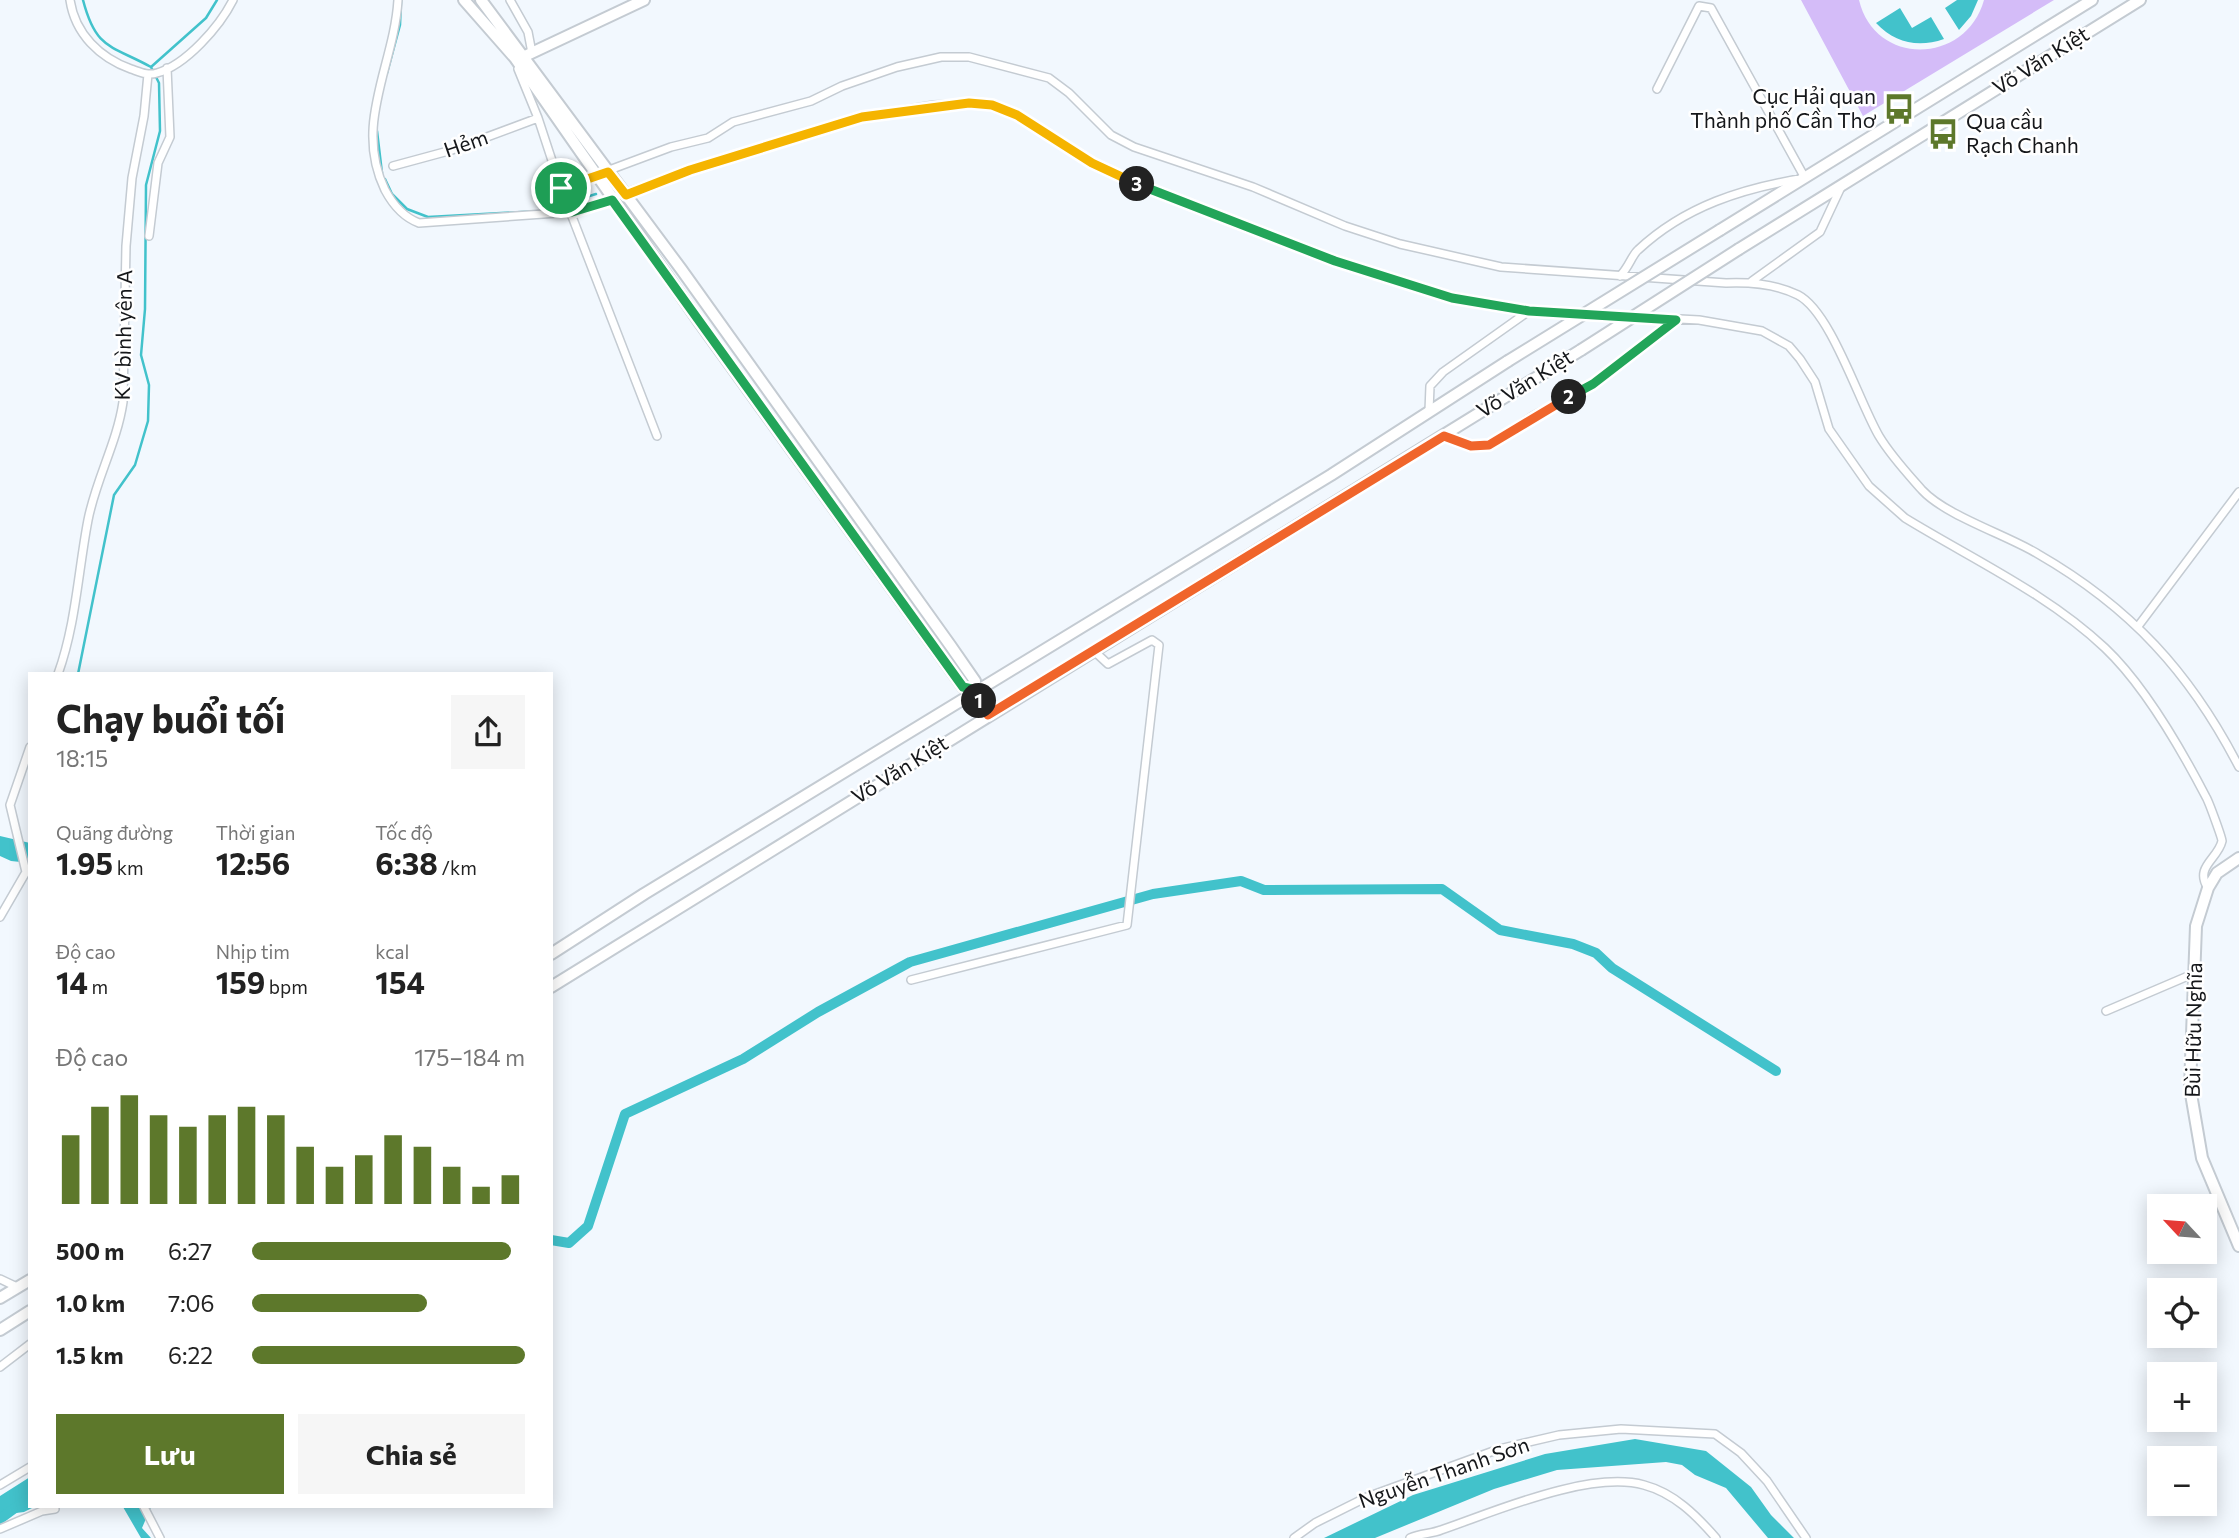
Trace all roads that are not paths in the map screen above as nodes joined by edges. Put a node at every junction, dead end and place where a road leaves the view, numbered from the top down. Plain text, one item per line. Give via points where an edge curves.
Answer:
1 (70, 0) edge
2 (233, 0) edge
3 (398, 0) edge
4 (464, 0) edge
5 (481, 0) edge
6 (510, 0) edge
7 (644, 0) edge
8 (2092, 0) edge
9 (2140, 0) edge
10 (524, 56) junction
11 (165, 69) junction
12 (150, 74) junction
13 (1657, 89) dead end
14 (538, 118) junction
15 (393, 166) dead end
16 (603, 174) junction
17 (1805, 178) junction
18 (1843, 184) junction
19 (561, 190) junction
20 (626, 195) junction
21 (612, 200) junction
22 (570, 211) junction
23 (149, 236) dead end
24 (1620, 276) junction
25 (1752, 281) junction
26 (1529, 311) junction
27 (1676, 320) junction
28 (1429, 411) junction
29 (657, 436) dead end
30 (1444, 436) junction
31 (2239, 492) edge
32 (2138, 625) junction
33 (1094, 651) junction
34 (58, 672) edge
35 (974, 691) junction
36 (988, 715) junction
37 (28, 753) edge
38 (2239, 766) edge
39 (2236, 860) edge
40 (2208, 888) junction
41 (0, 917) edge
42 (553, 953) edge
43 (2195, 973) junction
44 (911, 980) dead end
45 (553, 986) edge
46 (2106, 1011) dead end
47 (2239, 1246) edge
48 (0, 1279) edge
49 (28, 1281) edge
50 (17, 1287) junction
51 (0, 1298) edge
52 (28, 1316) edge
53 (0, 1331) edge
54 (28, 1346) edge
55 (0, 1367) edge
56 (28, 1468) edge
57 (0, 1485) edge
58 (144, 1508) edge
59 (55, 1509) dead end
60 (0, 1529) edge
61 (160, 1538) edge
62 (1294, 1538) edge
63 (1410, 1538) edge
64 (1716, 1538) edge
65 (1806, 1538) edge

1 - 12 street via 83,33 99,51 123,66
2 - 11 street via 212,33
3 - 22 street via 371,134 382,183 395,206 412,220 428,225
4 - 10 main road
5 - 10 main road
6 - 10 street via 528,32
7 - 10 main road
8 - 17 main road, Võ Văn Kiệt
9 - 18 main road, Võ Văn Kiệt
10 - 14 street
10 - 16 main road
11 - 12 street
11 - 23 street via 170,138 158,163
12 - 34 street, KV bình yên A via 132,178 123,402 92,503 81,580
13 - 17 street via 1699,6 1711,8
14 - 15 street, Hẻm
14 - 19 street
16 - 19 street
16 - 20 main road
16 - 21 main road
16 - 24 street via 708,138 733,122 811,101 897,67 970,57 1049,78 1111,135 1133,147 1253,187 1345,226 1470,262
17 - 24 street via 1754,187 1696,209 1634,253 1631,265
17 - 28 main road, Võ Văn Kiệt, bridge
18 - 25 street via 1820,232
18 - 30 main road, Võ Văn Kiệt, bridge
19 - 22 street
20 - 21 street
20 - 26 street via 690,170 862,117 981,103 1029,121 1116,175 1287,243 1429,292
20 - 35 main road via 975,681
21 - 22 street
21 - 35 main road via 963,687
22 - 29 street
24 - 25 street
25 - 32 street via 1799,295 1815,309 1880,437 1927,495 2038,553
26 - 27 street
26 - 28 street via 1443,372 1430,386
27 - 30 street via 1593,384 1489,445 1471,446
27 - 40 street via 1752,328 1789,346 1814,379 1829,429 1881,499 2057,610 2107,650 2146,696 2208,801 2222,839 2204,870
28 - 35 main road, Võ Văn Kiệt
30 - 33 main road, Võ Văn Kiệt
31 - 32 street
32 - 38 street via 2210,716
33 - 36 main road, Võ Văn Kiệt
33 - 44 street via 1108,664 1152,640 1159,645 1127,925
35 - 36 main road
35 - 42 main road, Võ Văn Kiệt
36 - 45 main road, Võ Văn Kiệt
37 - 41 street via 10,805 26,867 24,879
39 - 40 main road, Bùi Hữu Nghĩa via 2217,873
40 - 43 main road, Bùi Hữu Nghĩa via 2196,926
43 - 46 street
43 - 47 main road, Bùi Hữu Nghĩa via 2190,1088 2202,1158
48 - 50 street
49 - 50 main road
50 - 51 main road
52 - 53 main road
54 - 55 street
56 - 57 street
58 - 61 street
59 - 60 street
62 - 65 street, Nguyễn Thanh Sơn via 1367,1497 1499,1449 1559,1435 1621,1429 1715,1434 1767,1481
63 - 64 street via 1532,1497 1615,1480 1670,1496

